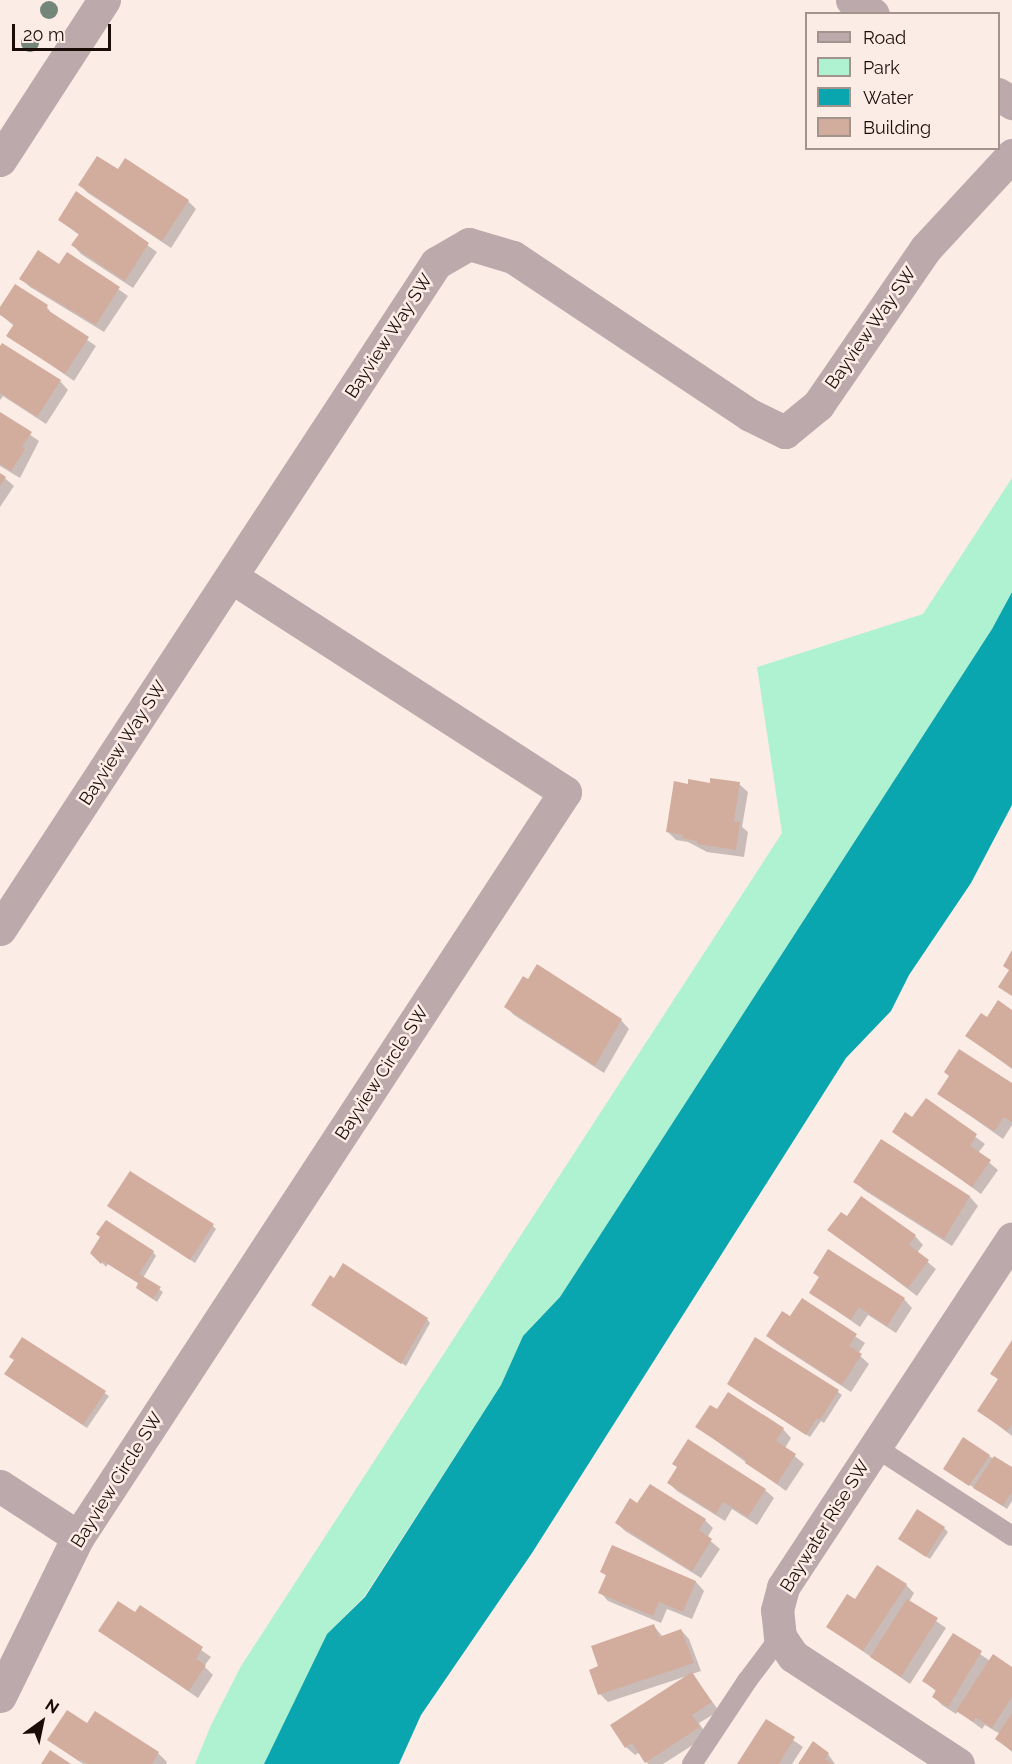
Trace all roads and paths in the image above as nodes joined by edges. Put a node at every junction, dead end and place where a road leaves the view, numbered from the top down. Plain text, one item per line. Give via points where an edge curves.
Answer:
1 (104, 0) edge
2 (852, 0) edge
3 (870, 12) edge
4 (1012, 156) edge
5 (0, 160) edge
6 (232, 577) junction
7 (0, 929) edge
8 (1007, 1258) edge
9 (875, 1447) junction
10 (0, 1486) edge
11 (1012, 1536) edge
12 (78, 1537) junction
13 (780, 1637) junction
14 (0, 1696) edge
15 (692, 1764) edge
16 (958, 1764) edge

1 - 5 street
2 - 3 street
4 - 6 street, Bayview Way SW via 927,248 818,405 785,432 750,415 513,257 469,244 436,263
6 - 7 street, Bayview Way SW
6 - 12 street, Bayview Circle SW via 565,792
8 - 9 street, Baywater Rise SW
9 - 11 lane
9 - 13 street, Baywater Rise SW via 783,1587 777,1610
10 - 12 street
12 - 14 street, Bayview Circle SW
13 - 15 lane
13 - 16 street via 793,1656 810,1669

